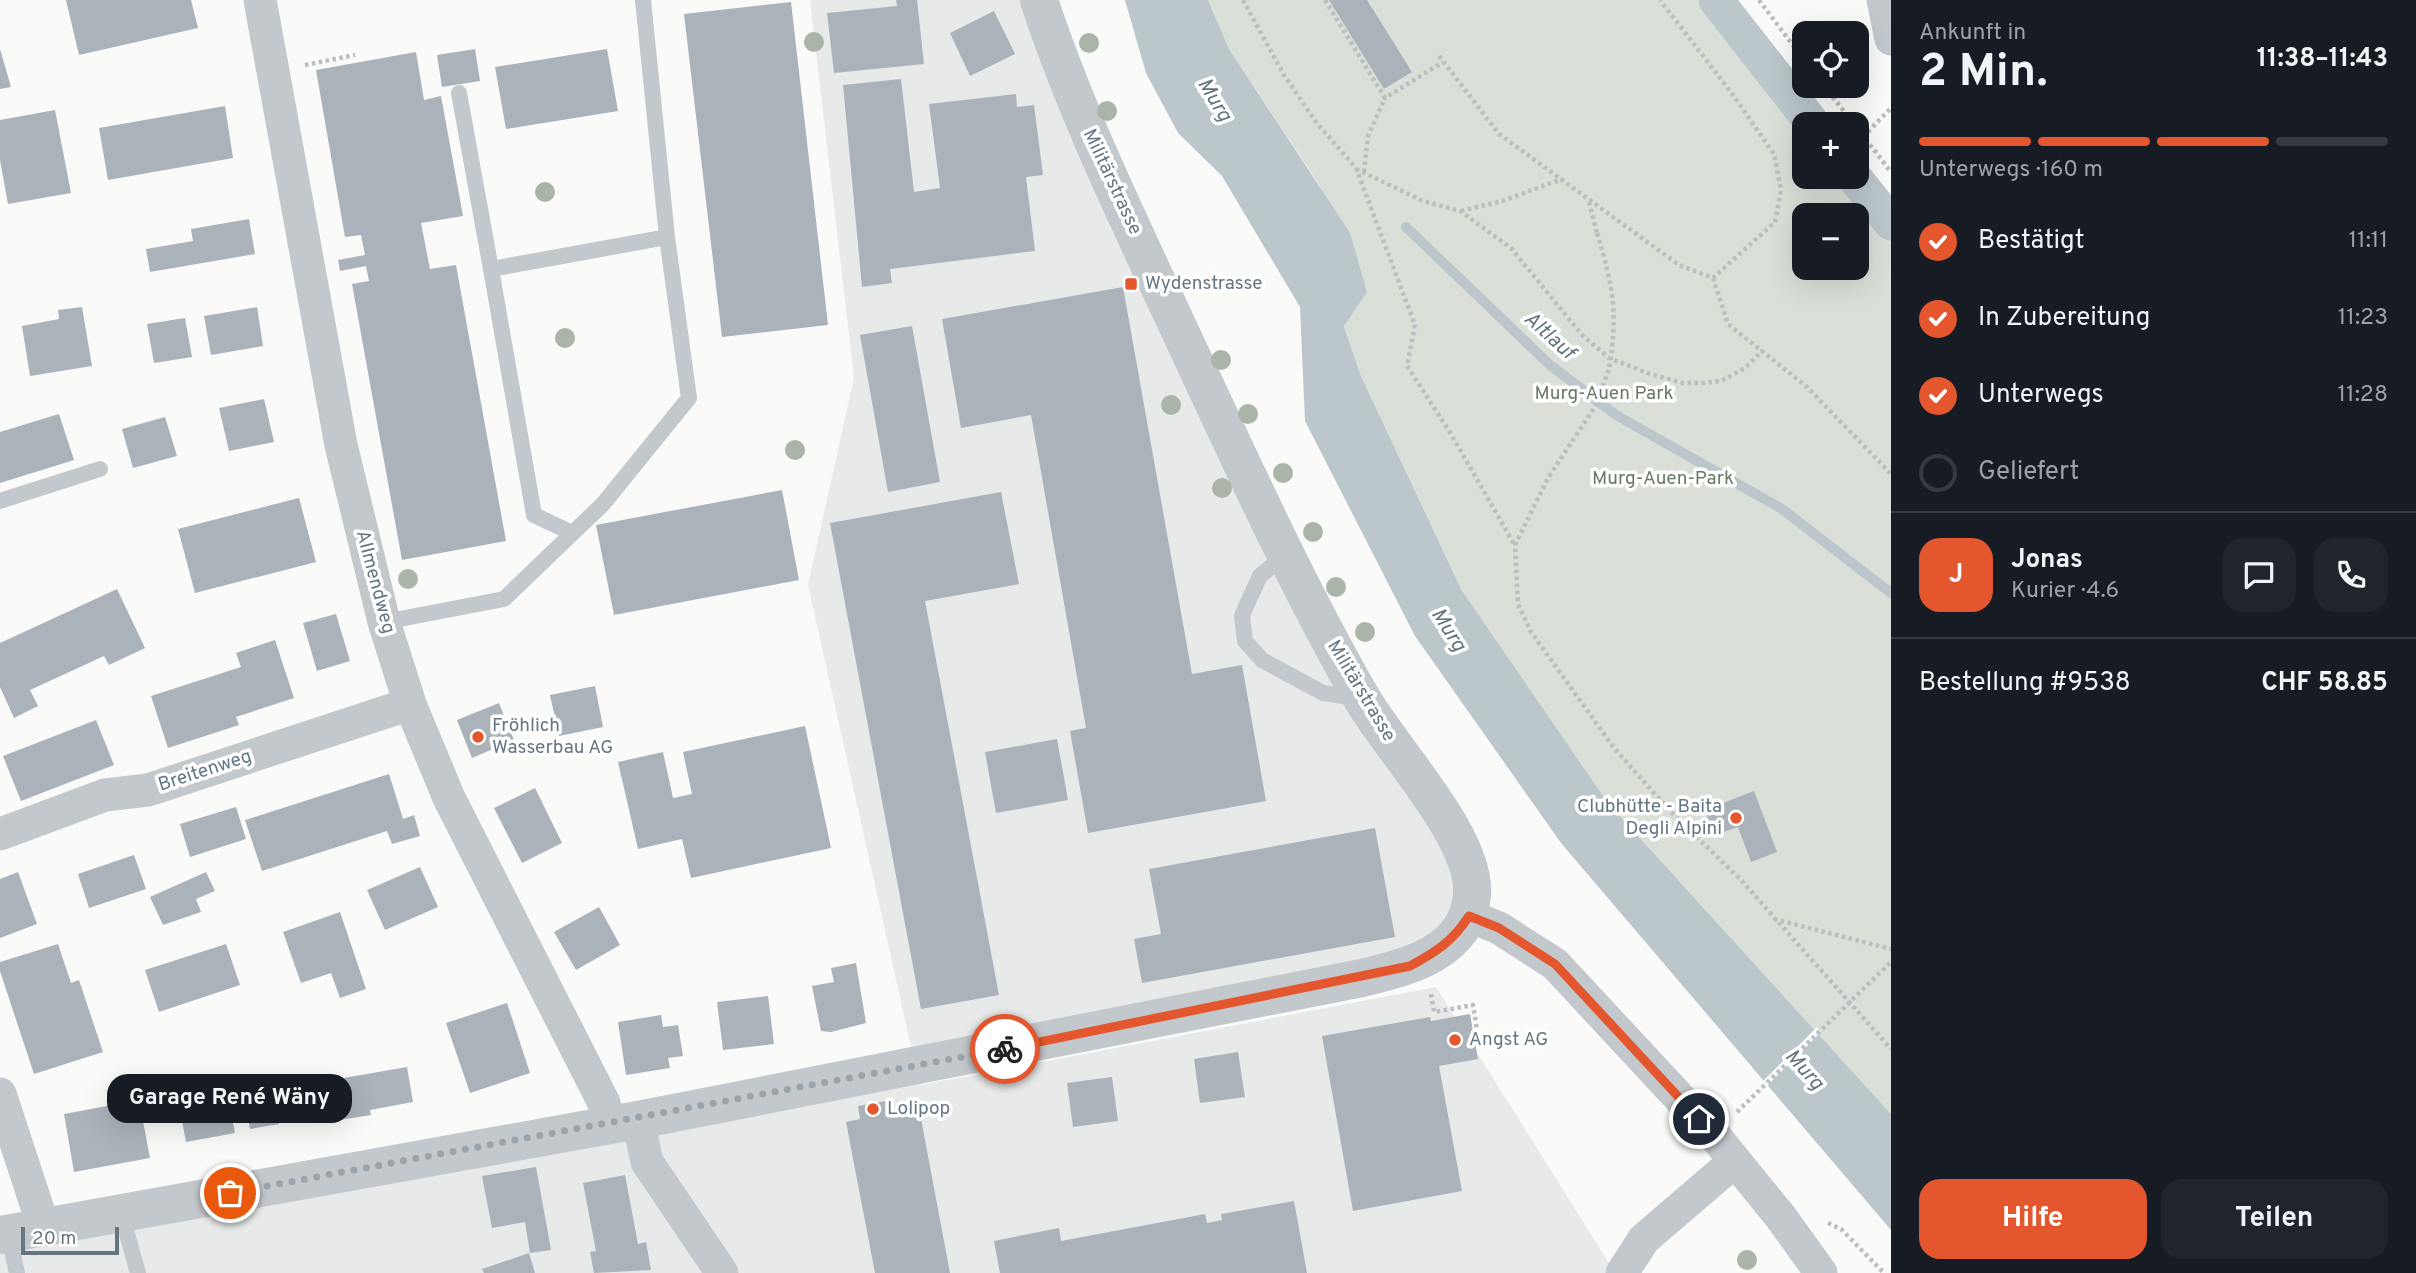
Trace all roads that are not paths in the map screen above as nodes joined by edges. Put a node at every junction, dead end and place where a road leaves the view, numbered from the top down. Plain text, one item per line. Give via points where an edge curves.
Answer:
1 (260, 0) edge
2 (643, 0) edge
3 (1039, 0) edge
4 (1883, 0) edge
5 (1891, 36) edge
6 (459, 93) dead end
7 (667, 237) junction
8 (491, 269) junction
9 (100, 469) dead end
10 (0, 501) edge
11 (572, 534) junction
12 (1285, 555) junction
13 (384, 622) junction
14 (1361, 698) junction
15 (410, 704) junction
16 (0, 834) edge
17 (1469, 916) junction
18 (0, 1094) edge
19 (623, 1122) junction
20 (1735, 1160) junction
21 (121, 1213) junction
22 (18, 1232) edge
23 (17, 1273) edge
24 (138, 1273) edge
25 (722, 1273) edge
26 (1622, 1273) edge
27 (1821, 1273) edge

1 - 13 street, Allmendweg via 341,445
2 - 7 lane
3 - 12 street, Militärstrasse via 1083,118
4 - 5 street
6 - 8 lane
7 - 8 lane
7 - 11 lane via 689,398
8 - 11 lane via 534,515
9 - 10 lane
11 - 13 lane via 504,599
12 - 14 street, Militärstrasse
12 - 14 lane via 1260,576 1251,595 1242,616 1245,641 1262,660 1323,693
13 - 15 street, Allmendweg
14 - 17 street, Militärstrasse via 1467,859 1473,892
15 - 16 street, Breitenweg via 148,790 105,794
15 - 19 street, Allmendweg via 449,798 604,1103
17 - 19 street via 1440,950 1410,966 1362,978
17 - 20 street via 1499,928 1555,964
18 - 22 street
19 - 21 street
19 - 25 street, Allmendweg
20 - 26 street via 1644,1239
20 - 27 street
21 - 22 street
21 - 24 lane
22 - 23 lane

